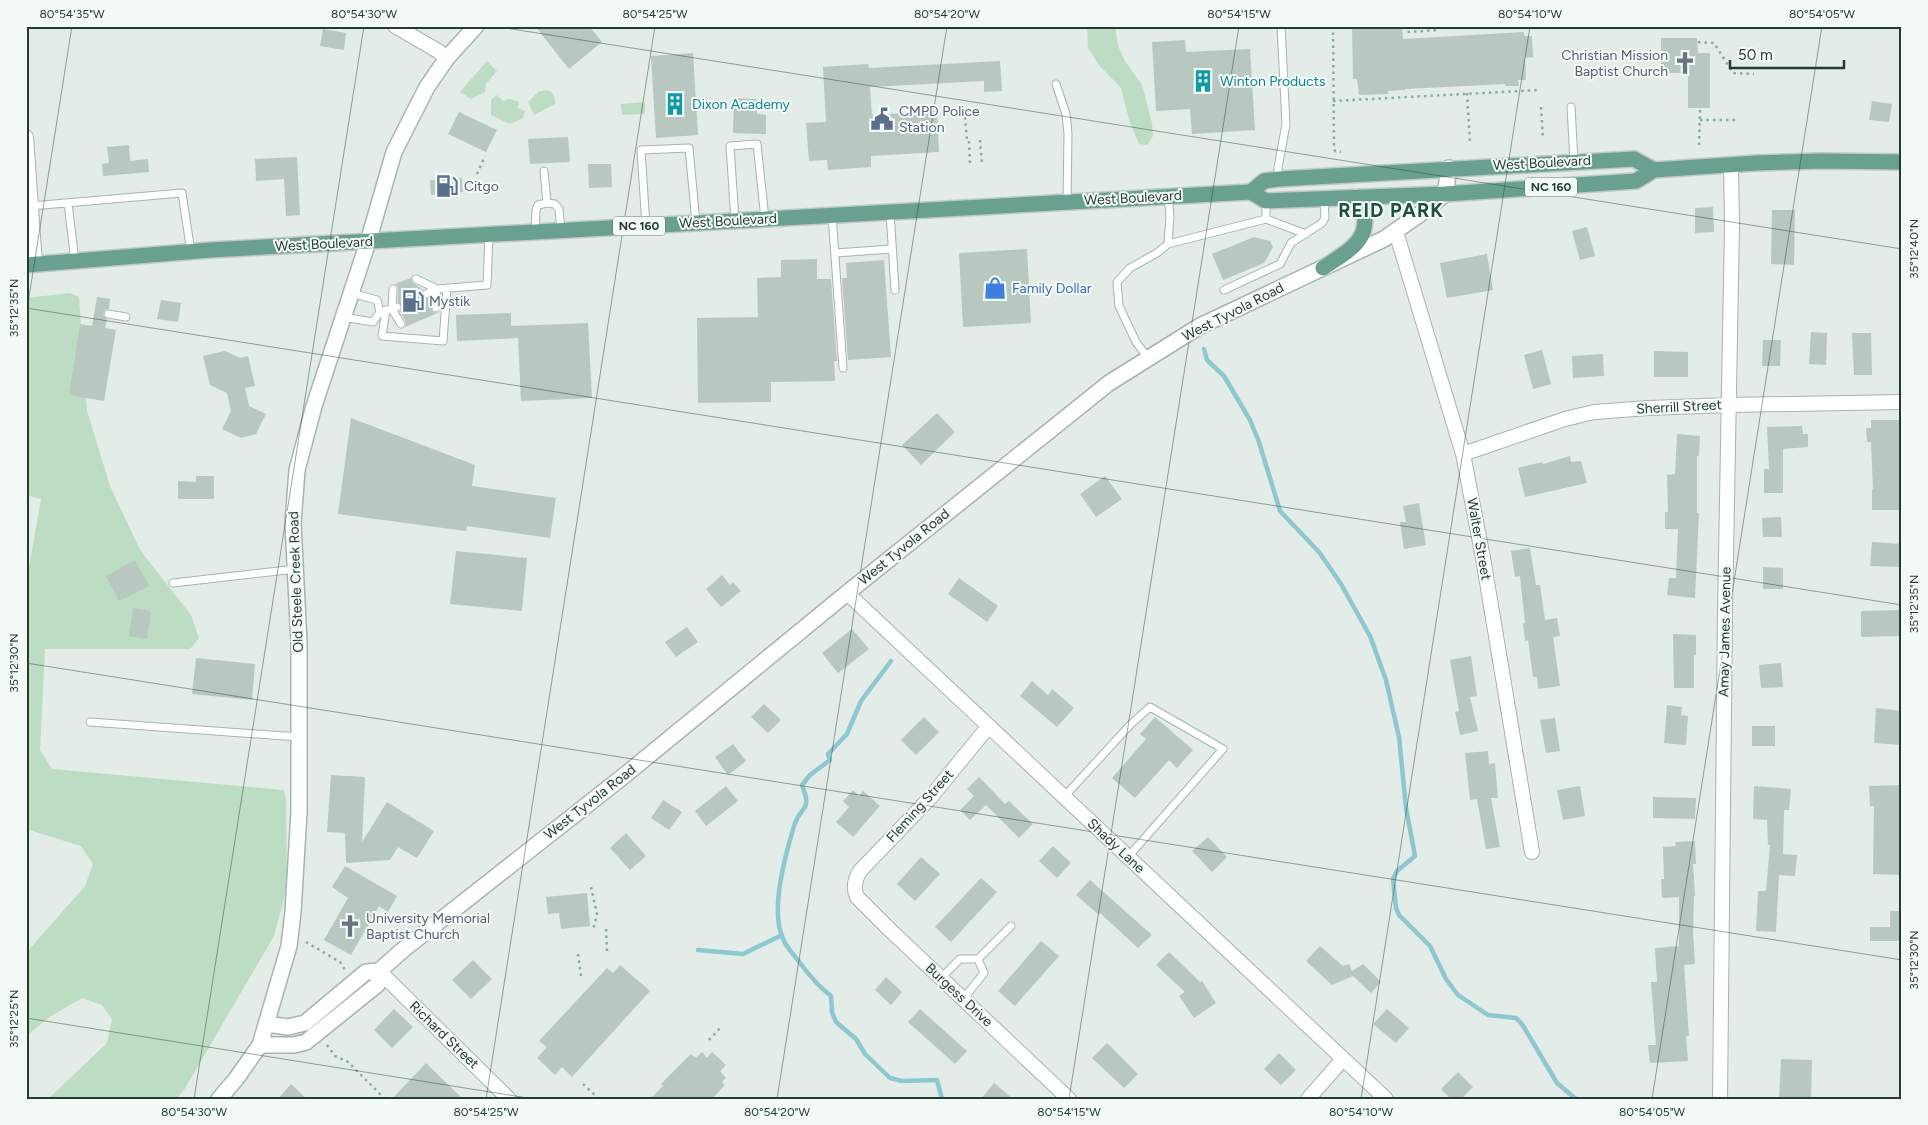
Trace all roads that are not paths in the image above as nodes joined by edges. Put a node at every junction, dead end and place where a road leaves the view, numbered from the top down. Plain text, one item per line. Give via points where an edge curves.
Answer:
1 (395, 26) edge
2 (476, 26) edge
3 (1281, 26) edge
4 (447, 58) junction
5 (1056, 84) dead end
6 (1571, 107) dead end
7 (26, 137) edge
8 (27, 147) edge
9 (1574, 161) junction
10 (1902, 162) edge
11 (1731, 165) junction
12 (1449, 168) junction
13 (1654, 170) junction
14 (544, 171) dead end
15 (1279, 179) junction
16 (1251, 192) junction
17 (1445, 194) junction
18 (1168, 196) junction
19 (1360, 197) junction
20 (1324, 198) junction
21 (1266, 200) junction
22 (546, 202) junction
23 (1067, 202) junction
24 (68, 203) junction
25 (31, 206) junction
26 (890, 212) junction
27 (832, 215) junction
28 (765, 219) junction
29 (1266, 219) junction
30 (735, 221) junction
31 (696, 223) junction
32 (646, 226) junction
33 (561, 231) junction
34 (535, 232) junction
35 (1396, 232) junction
36 (1306, 234) junction
37 (489, 235) junction
38 (368, 242) junction
39 (1168, 244) junction
40 (892, 249) junction
41 (191, 252) junction
42 (835, 252) junction
43 (75, 261) junction
44 (30, 265) edge
45 (1323, 268) junction
46 (416, 279) dead end
47 (447, 288) junction
48 (437, 289) junction
49 (393, 290) dead end
50 (895, 290) dead end
51 (1224, 290) dead end
52 (351, 293) junction
53 (426, 294) dead end
54 (436, 308) dead end
55 (389, 310) junction
56 (108, 314) dead end
57 (126, 317) dead end
58 (343, 317) junction
59 (401, 324) dead end
60 (1148, 358) junction
61 (843, 368) dead end
62 (1902, 402) edge
63 (1729, 405) junction
64 (1463, 454) junction
65 (296, 569) junction
66 (173, 583) dead end
67 (847, 592) junction
68 (90, 722) dead end
69 (988, 727) junction
70 (299, 737) junction
71 (1064, 797) junction
72 (1532, 852) dead end
73 (1128, 858) junction
74 (855, 886) joint
75 (1011, 926) dead end
76 (978, 959) junction
77 (380, 971) junction
78 (941, 978) junction
79 (963, 999) junction
80 (267, 1024) junction
81 (260, 1045) junction
82 (1343, 1059) junction
83 (219, 1099) edge
84 (509, 1099) edge
85 (1070, 1099) edge
86 (1308, 1099) edge
87 (1386, 1099) edge
88 (1720, 1099) edge

1 - 4 street
2 - 4 street, Old Steele Creek Road
3 - 15 lane via 1286,124
4 - 38 street, Old Steele Creek Road via 427,87 398,142
5 - 23 lane via 1066,114 1068,134
6 - 9 lane
7 - 8 street
8 - 25 street
9 - 12 main road, West Boulevard / NC 160
9 - 13 main road, West Boulevard / NC 160 via 1634,159
10 - 11 main road, West Boulevard / NC 160
11 - 13 main road, West Boulevard / NC 160
11 - 63 street, Amay James Avenue
12 - 15 main road, West Boulevard / NC 160
12 - 17 street
13 - 17 main road, West Boulevard / NC 160 via 1636,181
14 - 22 lane
15 - 16 main road, West Boulevard / NC 160 via 1264,181
16 - 18 main road, West Boulevard / NC 160
16 - 21 main road
17 - 19 main road, West Boulevard / NC 160
17 - 35 street, West Tyvola Road
18 - 23 main road, West Boulevard / NC 160
18 - 39 lane
19 - 20 main road, West Boulevard / NC 160
19 - 45 main road via 1366,219 1360,240
20 - 21 main road, West Boulevard / NC 160
20 - 36 lane via 1325,218
21 - 29 lane
22 - 33 lane via 555,204 559,209
22 - 34 lane via 538,204
23 - 26 main road, West Boulevard / NC 160
24 - 25 lane
24 - 41 lane via 182,193
24 - 43 lane
25 - 44 street
26 - 27 main road, West Boulevard / NC 160
26 - 40 lane
27 - 28 main road, West Boulevard / NC 160
27 - 42 lane
28 - 30 main road, West Boulevard / NC 160
28 - 30 lane via 757,144 739,145 730,146
29 - 36 lane
29 - 39 lane
30 - 31 main road, West Boulevard / NC 160
31 - 32 main road, West Boulevard / NC 160
31 - 32 lane via 689,148 651,149 641,150
32 - 33 main road, West Boulevard / NC 160
33 - 34 main road, West Boulevard / NC 160
34 - 37 main road, West Boulevard / NC 160
35 - 45 street, West Tyvola Road
35 - 64 street, Walter Street
36 - 51 lane via 1291,243 1280,264
37 - 38 main road, West Boulevard / NC 160
37 - 47 lane via 487,286
38 - 41 main road, West Boulevard / NC 160
38 - 52 street, Old Steele Creek Road
39 - 60 lane via 1130,268 1116,282 1119,306 1136,342
40 - 42 lane
40 - 50 lane
41 - 43 main road, West Boulevard / NC 160
42 - 61 lane
43 - 44 main road, West Boulevard / NC 160
45 - 60 street, West Tyvola Road via 1200,326
46 - 48 lane
47 - 48 lane
47 - 55 lane via 443,341 382,336
48 - 53 lane
48 - 54 lane
49 - 55 lane
52 - 55 lane via 377,300
52 - 58 street, Old Steele Creek Road
55 - 58 lane via 373,322
55 - 59 lane
56 - 57 lane
58 - 65 street, Old Steele Creek Road via 297,470 293,523
60 - 67 street, West Tyvola Road via 1108,383
62 - 63 street, Sherrill Street
63 - 64 street, Sherrill Street via 1594,412
63 - 88 street, Amay James Avenue
64 - 72 street, Walter Street
65 - 66 lane
65 - 70 street, Old Steele Creek Road
67 - 69 street, Shady Lane
67 - 77 street, West Tyvola Road via 625,775 404,948
68 - 70 lane
69 - 71 street, Shady Lane
69 - 74 street, Fleming Street via 930,798 860,871
70 - 80 street, Old Steele Creek Road via 299,812 292,920 289,946
71 - 73 street, Shady Lane
71 - 73 lane via 1130,724 1150,707 1223,749
73 - 82 street, Shady Lane
74 - 78 street, Burgess Drive via 857,897
75 - 76 lane
76 - 78 lane via 960,959
76 - 79 lane via 984,973
77 - 80 street, West Tyvola Road via 366,972 300,1025 280,1027
77 - 81 street, West Tyvola Road via 378,984 306,1042
77 - 84 street, Richard Street
78 - 79 street, Burgess Drive
79 - 85 street, Burgess Drive
80 - 81 street
81 - 83 street
82 - 86 street
82 - 87 street, Shady Lane

